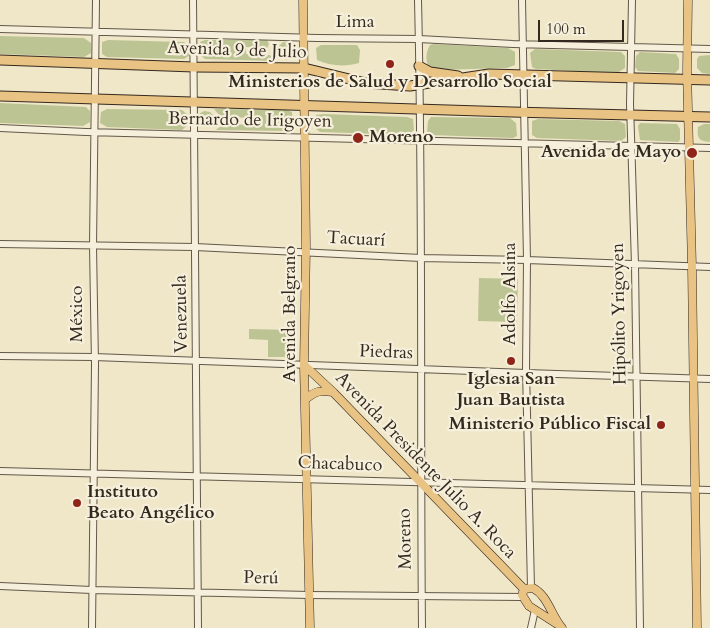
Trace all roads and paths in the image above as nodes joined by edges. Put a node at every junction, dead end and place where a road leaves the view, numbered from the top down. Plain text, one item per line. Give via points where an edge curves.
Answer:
1 (96, 0) edge
2 (193, 0) edge
3 (303, 0) edge
4 (418, 0) edge
5 (522, 0) edge
6 (632, 0) edge
7 (688, 0) edge
8 (0, 29) edge
9 (96, 32) junction
10 (194, 34) junction
11 (303, 37) junction
12 (419, 39) junction
13 (522, 44) junction
14 (631, 47) junction
15 (688, 48) junction
16 (710, 49) edge
17 (0, 60) edge
18 (95, 63) junction
19 (419, 66) junction
20 (194, 67) junction
21 (304, 68) junction
22 (524, 75) junction
23 (468, 76) junction
24 (630, 78) junction
25 (688, 80) junction
26 (710, 80) edge
27 (420, 86) junction
28 (0, 96) edge
29 (95, 99) junction
30 (194, 102) junction
31 (304, 105) junction
32 (420, 109) junction
33 (524, 112) junction
34 (630, 115) junction
35 (688, 116) junction
36 (710, 117) edge
37 (0, 128) edge
38 (94, 132) junction
39 (195, 135) junction
40 (305, 137) junction
41 (421, 140) junction
42 (525, 143) junction
43 (632, 146) junction
44 (689, 148) junction
45 (710, 148) edge
46 (0, 244) edge
47 (93, 246) junction
48 (196, 247) junction
49 (306, 252) junction
50 (420, 258) junction
51 (527, 260) junction
52 (635, 264) junction
53 (692, 267) junction
54 (710, 267) edge
55 (0, 356) edge
56 (94, 357) junction
57 (197, 361) junction
58 (304, 365) junction
59 (421, 369) junction
60 (526, 374) junction
61 (636, 377) junction
62 (693, 378) junction
63 (710, 379) edge
64 (333, 392) junction
65 (306, 399) junction
66 (0, 471) edge
67 (93, 474) junction
68 (198, 477) junction
69 (307, 479) junction
70 (420, 482) junction
71 (528, 486) junction
72 (638, 488) junction
73 (695, 490) junction
74 (710, 490) edge
75 (0, 586) edge
76 (92, 590) junction
77 (526, 591) junction
78 (199, 592) junction
79 (310, 595) junction
80 (422, 596) junction
81 (545, 600) junction
82 (535, 610) junction
83 (561, 627) edge
84 (92, 628) edge
85 (198, 628) edge
86 (310, 628) edge
87 (422, 628) edge
88 (531, 628) edge
89 (640, 628) edge
90 (697, 628) edge

1 - 9 street, México
2 - 10 street, Venezuela
3 - 11 main road, Avenida Belgrano
4 - 12 street, Moreno
5 - 13 street, Adolfo Alsina
6 - 14 street, Hipólito Yrigoyen
7 - 15 main road
8 - 9 street, Lima
9 - 10 street, Lima
9 - 18 street, México
10 - 11 street, Lima
10 - 20 street, Venezuela
11 - 12 street, Lima
11 - 21 main road, Avenida Belgrano
12 - 13 street, Lima
12 - 19 street, Moreno
13 - 14 street, Lima
13 - 22 street, Adolfo Alsina
14 - 15 street, Lima
14 - 24 street, Hipólito Yrigoyen
15 - 16 street, Lima
15 - 25 main road
17 - 18 highway, Avenida 9 de Julio
18 - 20 highway, Avenida 9 de Julio
18 - 29 street, México
19 - 23 highway via 430,72
19 - 27 street, Moreno
20 - 21 highway, Avenida 9 de Julio
20 - 30 street, Venezuela
21 - 27 highway, Avenida 9 de Julio via 366,83
21 - 31 main road, Avenida Belgrano
22 - 23 highway, Avenida 9 de Julio
22 - 24 highway, Avenida 9 de Julio
22 - 33 street, Adolfo Alsina
23 - 27 highway, Avenida 9 de Julio
24 - 25 highway, Avenida 9 de Julio
24 - 34 street, Hipólito Yrigoyen
25 - 26 highway, Avenida 9 de Julio
25 - 35 main road
27 - 32 street, Moreno
28 - 29 highway
29 - 30 highway
29 - 38 street, México
30 - 31 highway
30 - 39 street, Venezuela
31 - 32 highway
31 - 40 main road, Avenida Belgrano
32 - 33 highway
32 - 41 street, Moreno
33 - 34 highway
33 - 42 street, Adolfo Alsina
34 - 35 highway
34 - 43 street, Hipólito Yrigoyen
35 - 36 highway
35 - 44 main road
37 - 38 street, Bernardo de Irigoyen
38 - 39 street, Bernardo de Irigoyen
38 - 47 street, México
39 - 40 street, Bernardo de Irigoyen
39 - 48 street, Venezuela
40 - 41 street, Bernardo de Irigoyen
40 - 49 main road, Avenida Belgrano
41 - 42 street, Bernardo de Irigoyen
41 - 50 street, Moreno
42 - 43 street, Bernardo de Irigoyen
42 - 51 street, Adolfo Alsina
43 - 44 street, Bernardo de Irigoyen
43 - 52 street, Hipólito Yrigoyen
44 - 45 street, Bernardo de Irigoyen
44 - 53 main road
46 - 47 street, Tacuarí
47 - 48 street, Tacuarí
47 - 56 street, México
48 - 49 street, Tacuarí
48 - 57 street, Venezuela
49 - 50 street, Tacuarí
49 - 58 main road, Avenida Belgrano
50 - 51 street, Tacuarí
50 - 59 street, Moreno
51 - 52 street, Tacuarí
51 - 60 street, Adolfo Alsina
52 - 53 street, Tacuarí
52 - 61 street, Hipólito Yrigoyen
53 - 54 street, Tacuarí
53 - 62 main road
55 - 56 street, Piedras
56 - 57 street, Piedras
56 - 67 street, México
57 - 58 street, Piedras
57 - 68 street, Venezuela
58 - 59 street, Piedras
58 - 64 main road, Avenida Presidente Julio A. Roca
58 - 65 main road, Avenida Belgrano
59 - 60 street, Piedras
59 - 70 street, Moreno
60 - 61 street, Piedras
60 - 71 street, Adolfo Alsina
61 - 62 street, Piedras
61 - 72 street, Hipólito Yrigoyen
62 - 63 street, Piedras
62 - 73 main road
64 - 65 main road via 316,391
64 - 70 main road, Avenida Presidente Julio A. Roca
65 - 69 main road, Avenida Belgrano
66 - 67 street, Chacabuco
67 - 68 street, Chacabuco
67 - 76 street, México
68 - 69 street, Chacabuco
68 - 78 street, Venezuela
69 - 70 street, Chacabuco
69 - 79 main road, Avenida Belgrano
70 - 71 street, Chacabuco
70 - 77 main road, Avenida Presidente Julio A. Roca
70 - 80 street, Moreno
71 - 72 street, Chacabuco
71 - 77 street, Adolfo Alsina
72 - 73 street, Chacabuco
72 - 89 street, Hipólito Yrigoyen
73 - 74 street, Chacabuco
73 - 90 main road
75 - 76 street, Perú
76 - 78 street, Perú
76 - 84 street, México
77 - 80 street, Perú
77 - 81 main road, Avenida Presidente Julio A. Roca via 536,590
77 - 82 main road, Avenida Presidente Julio A. Roca via 525,602
78 - 79 street, Perú
78 - 85 street, Venezuela
79 - 80 street, Perú
79 - 86 main road, Avenida Belgrano
80 - 87 street, Moreno
81 - 82 main road via 544,607
81 - 83 main road, Avenida Presidente Julio A. Roca
82 - 83 main road, Avenida Presidente Julio A. Roca
82 - 88 street

